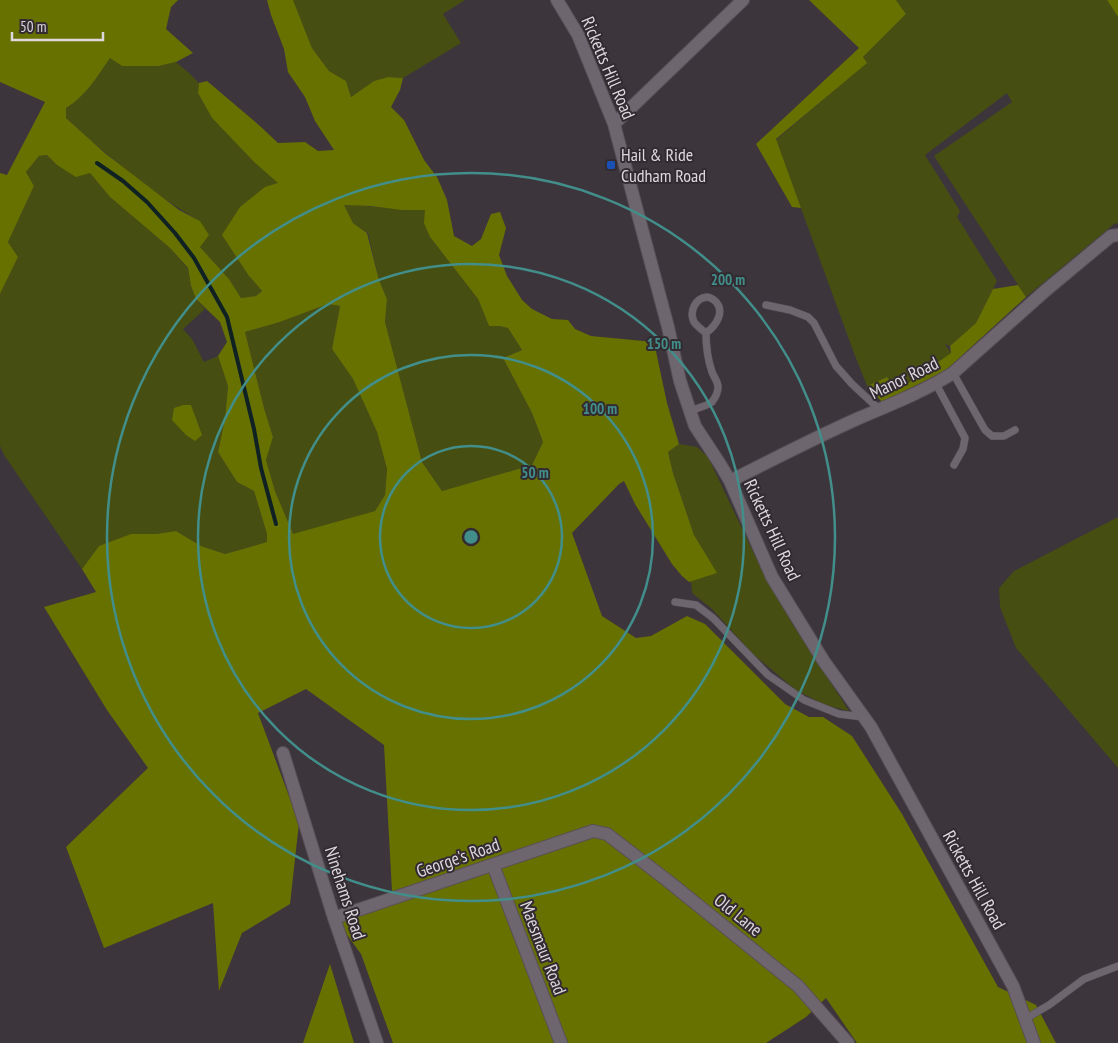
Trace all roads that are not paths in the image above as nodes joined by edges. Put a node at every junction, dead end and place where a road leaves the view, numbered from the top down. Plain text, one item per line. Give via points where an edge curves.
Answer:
1 (557, 0) edge
2 (744, 0) edge
3 (614, 124) junction
4 (1118, 235) edge
5 (766, 305) dead end
6 (706, 333) junction
7 (953, 373) junction
8 (936, 384) junction
9 (880, 410) junction
10 (690, 411) junction
11 (1015, 430) dead end
12 (954, 465) dead end
13 (730, 481) junction
14 (675, 602) dead end
15 (863, 717) junction
16 (283, 754) dead end
17 (593, 831) joint
18 (493, 865) junction
19 (334, 918) junction
20 (1118, 966) edge
21 (1025, 1019) junction
22 (377, 1043) edge
23 (561, 1043) edge
24 (848, 1043) edge
25 (1034, 1043) edge

1 - 3 street, Ricketts Hill Road via 578,35
2 - 3 street
3 - 10 street, Ricketts Hill Road
4 - 7 street, Manor Road via 1111,236 1045,290
5 - 9 lane via 808,317 836,366
6 - 6 lane via 694,322 692,315 698,301 707,297 719,305 720,312 716,323
6 - 10 lane via 707,354 719,386 718,393 710,404
7 - 8 street, Manor Road
7 - 11 lane via 985,430 992,436 1004,436
8 - 9 street, Manor Road
8 - 12 lane via 964,438 963,449
9 - 13 street, Manor Road
10 - 13 street, Ricketts Hill Road via 695,426
13 - 15 street, Ricketts Hill Road via 772,576 823,660
14 - 15 lane via 696,605 713,618 768,675 804,700 838,714
15 - 21 street, Ricketts Hill Road via 1013,986
16 - 19 street, Ninehams Road
17 - 18 street, George's Road
17 - 24 street, Old Lane via 607,834 798,986
18 - 19 street, George's Road
18 - 23 street, Maesmaur Road
19 - 22 street, Ninehams Road
20 - 21 lane via 1084,979
21 - 25 street, Ricketts Hill Road

